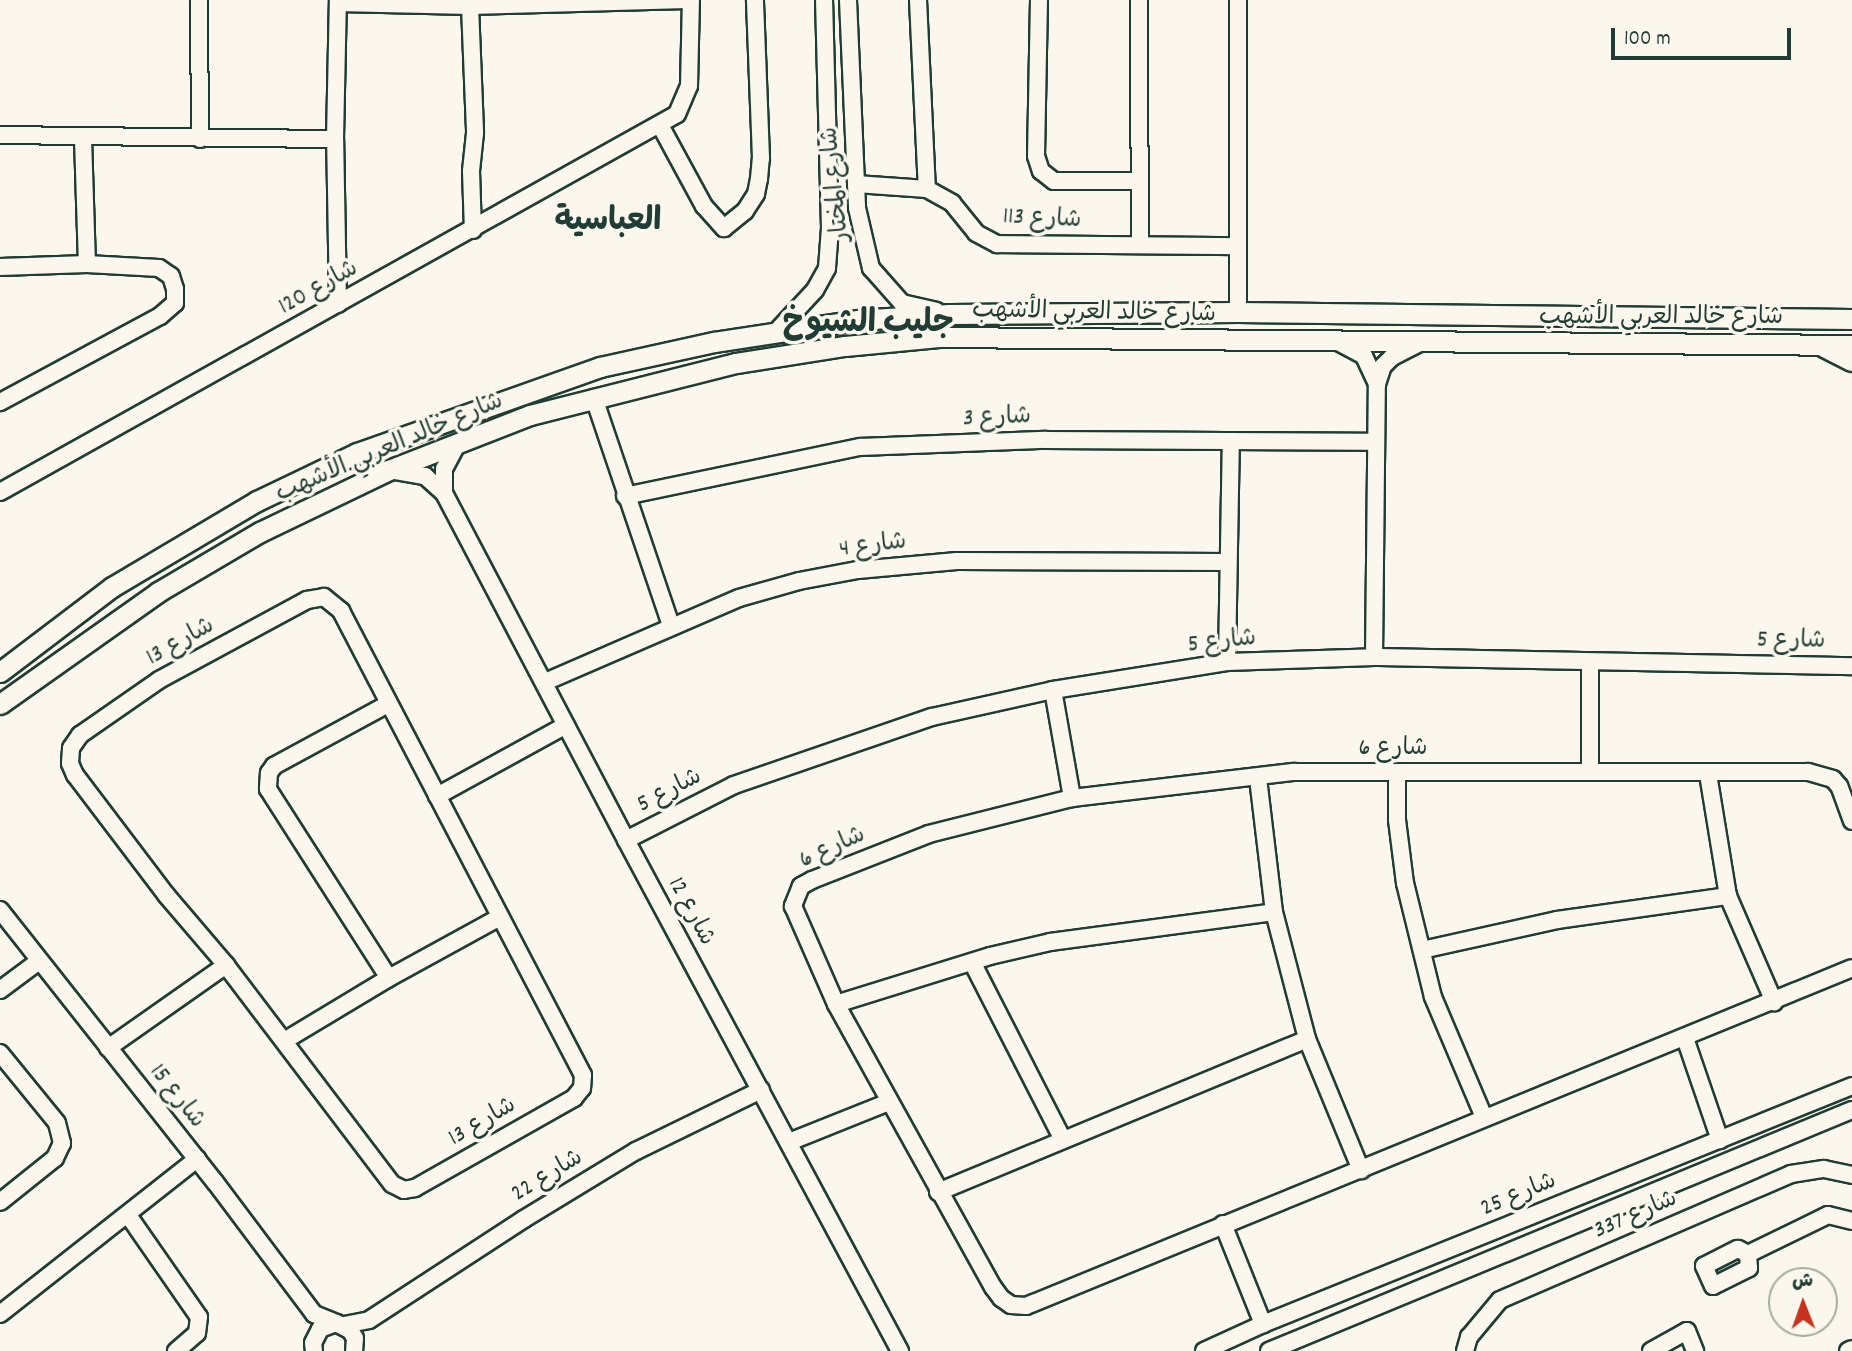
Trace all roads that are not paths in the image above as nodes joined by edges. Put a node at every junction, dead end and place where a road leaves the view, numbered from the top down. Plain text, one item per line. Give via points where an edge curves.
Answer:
1 (200, 0) edge
2 (689, 0) edge
3 (755, 0) edge
4 (824, 0) edge
5 (848, 0) edge
6 (918, 0) edge
7 (1039, 0) edge
8 (1139, 0) edge
9 (1238, 0) edge
10 (338, 1) edge
11 (470, 6) junction
12 (660, 125) junction
13 (0, 135) edge
14 (83, 138) junction
15 (200, 139) junction
16 (335, 139) junction
17 (1138, 181) junction
18 (856, 184) junction
19 (927, 189) junction
20 (830, 212) junction
21 (858, 213) junction
22 (474, 230) junction
23 (1140, 245) junction
24 (1238, 246) junction
25 (87, 264) junction
26 (0, 267) edge
27 (338, 304) junction
28 (1852, 305) edge
29 (1238, 312) junction
30 (1140, 313) junction
31 (1172, 313) junction
32 (949, 314) junction
33 (1515, 316) junction
34 (1805, 318) junction
35 (1852, 319) edge
36 (776, 332) junction
37 (1138, 339) junction
38 (1169, 340) junction
39 (1336, 341) junction
40 (1422, 342) junction
41 (1518, 342) junction
42 (1820, 345) junction
43 (1852, 345) edge
44 (1852, 361) edge
45 (1377, 384) junction
46 (594, 398) junction
47 (0, 402) edge
48 (1376, 442) junction
49 (458, 443) junction
50 (1231, 443) junction
51 (389, 470) junction
52 (0, 492) edge
53 (444, 493) junction
54 (625, 496) junction
55 (1227, 562) junction
56 (139, 571) junction
57 (109, 590) junction
58 (158, 592) junction
59 (127, 611) junction
60 (671, 626) junction
61 (1374, 657) junction
62 (1227, 662) junction
63 (1590, 662) junction
64 (1852, 666) edge
65 (0, 672) edge
66 (545, 682) junction
67 (1053, 690) junction
68 (0, 704) edge
69 (388, 704) junction
70 (566, 725) junction
71 (1396, 772) junction
72 (1590, 772) junction
73 (1708, 774) junction
74 (1258, 778) junction
75 (438, 796) junction
76 (1073, 798) junction
77 (1852, 821) edge
78 (626, 840) junction
79 (1728, 896) junction
80 (0, 910) edge
81 (1274, 912) junction
82 (500, 917) junction
83 (1422, 950) junction
84 (39, 961) junction
85 (972, 962) junction
86 (226, 965) junction
87 (1852, 968) edge
88 (389, 978) junction
89 (0, 990) edge
90 (1774, 1002) junction
91 (836, 1004) junction
92 (1685, 1038) junction
93 (1307, 1039) junction
94 (284, 1041) junction
95 (108, 1048) junction
96 (0, 1053) edge
97 (1852, 1086) edge
98 (761, 1090) junction
99 (889, 1102) junction
100 (1852, 1110) edge
101 (1484, 1116) junction
102 (1062, 1138) junction
103 (1720, 1140) junction
104 (789, 1142) junction
105 (197, 1159) junction
106 (1361, 1170) junction
107 (1852, 1175) edge
108 (938, 1192) junction
109 (0, 1202) edge
110 (128, 1215) junction
111 (1852, 1221) edge
112 (1223, 1224) junction
113 (1748, 1254) dead end
114 (0, 1314) edge
115 (314, 1314) junction
116 (369, 1320) junction
117 (340, 1324) junction
118 (1263, 1324) junction
119 (313, 1346) edge
120 (355, 1348) edge
121 (176, 1351) edge
122 (900, 1351) edge
123 (1204, 1351) edge
124 (1269, 1351) edge
125 (1465, 1351) edge
126 (1651, 1351) edge
127 (1695, 1351) edge

1 - 15 street
2 - 11 street
2 - 12 street, شارع 120 via 689,86 677,114
3 - 12 street via 759,179 745,211 724,228 704,206
4 - 20 street, شارع المختار
5 - 18 street, شارع المختار
6 - 19 street
7 - 17 street via 1036,156 1041,171 1054,181
8 - 17 street
9 - 24 street
10 - 11 street
10 - 16 street
11 - 22 street
12 - 22 street, شارع 120
13 - 14 street
14 - 15 street
14 - 25 street
15 - 16 street
16 - 27 street
17 - 23 street
18 - 19 street
18 - 21 street, شارع المختار
19 - 23 street, شارع 113 via 952,203 976,233 997,244
20 - 21 street via 834,221 847,226 855,222
20 - 36 street, شارع المختار via 827,268 815,290
21 - 32 street, شارع المختار via 872,268 885,286 902,303
22 - 27 street, شارع 120
23 - 24 street, شارع 113
24 - 29 street
25 - 26 street
25 - 47 street via 159,268 171,276 175,303 160,316
27 - 52 street, شارع 120
28 - 34 main road
29 - 31 main road, شارع خالد العربي الأشهب
29 - 33 main road, شارع خالد العربي الأشهب
30 - 31 main road, شارع خالد العربي الأشهب
30 - 32 main road, شارع خالد العربي الأشهب
30 - 37 main road via 1143,327
31 - 38 main road via 1166,328
32 - 36 main road, شارع خالد العربي الأشهب via 857,320
33 - 34 main road, شارع خالد العربي الأشهب
33 - 41 main road via 1522,330
34 - 35 main road, شارع خالد العربي الأشهب
36 - 56 main road, شارع خالد العربي الأشهب via 600,367 357,453 257,501
37 - 38 main road, شارع خالد العربي الأشهب
37 - 46 main road, شارع خالد العربي الأشهب via 939,337 845,346 736,363
38 - 39 main road, شارع خالد العربي الأشهب
39 - 40 main road, شارع خالد العربي الأشهب
39 - 45 street via 1364,356
40 - 41 main road, شارع خالد العربي الأشهب
40 - 45 street via 1392,357
41 - 42 main road, شارع خالد العربي الأشهب
42 - 43 main road, شارع خالد العربي الأشهب
42 - 44 main road
45 - 48 street
46 - 49 main road, شارع خالد العربي الأشهب via 530,415
46 - 54 street
48 - 50 street, شارع 3
48 - 61 street
49 - 51 main road, شارع خالد العربي الأشهب
49 - 53 street via 444,468
50 - 54 street, شارع 3 via 1046,440 860,447
50 - 55 street
51 - 53 street, شارع 12 via 425,476
51 - 58 main road, شارع خالد العربي الأشهب via 260,532
53 - 66 street, شارع 12
54 - 60 street
55 - 60 street, شارع 4 via 957,561 892,566 799,580
55 - 62 street
56 - 57 main road, شارع خالد العربي الأشهب
56 - 58 main road via 141,586
57 - 59 main road via 129,597
57 - 65 main road, شارع خالد العربي الأشهب
58 - 59 main road, شارع خالد العربي الأشهب
59 - 68 main road, شارع خالد العربي الأشهب
60 - 66 street, شارع 4
61 - 62 street, شارع 5
61 - 63 street, شارع 5
62 - 67 street, شارع 5
63 - 64 street, شارع 5
63 - 72 street
66 - 70 street, شارع 12
67 - 76 street
67 - 78 street, شارع 5 via 932,718 813,755 734,785
69 - 75 street, 13 شارع
69 - 86 street, 13 شارع via 341,611 317,597 159,680 74,741 69,757 75,775
69 - 88 street via 274,766 268,789
70 - 75 street
70 - 78 street, شارع 12
71 - 72 street, شارع 6
71 - 74 street, شارع 6 via 1293,772
71 - 83 street via 1405,883
72 - 73 street, شارع 6
73 - 77 street, شارع 6 via 1824,774 1839,786
73 - 79 street
74 - 76 street, شارع 6
74 - 81 street
75 - 82 street, 13 شارع
76 - 91 street, شارع 6 via 929,834 801,886 795,895 796,917
78 - 98 street, شارع 12
79 - 83 street via 1557,920
79 - 90 street
80 - 84 street, شارع 15
81 - 85 street via 1050,942
81 - 93 street
82 - 88 street
82 - 94 street, شارع 13 via 583,1075 582,1088 574,1098 404,1190 391,1184
83 - 101 street via 1433,997
84 - 89 street
84 - 95 street, شارع 15
85 - 91 street
85 - 102 street
86 - 94 street, 13 شارع
86 - 95 street
87 - 90 street, شارع 6
88 - 94 street
90 - 92 street, شارع 6
91 - 99 street, شارع 6
92 - 101 street, شارع 6
92 - 103 street
93 - 102 street
93 - 106 street
95 - 105 street, شارع 15
96 - 109 street via 57,1123 62,1143 55,1158
97 - 103 street, شارع 25
98 - 104 street, شارع 12
98 - 116 street, شارع 22 via 636,1151
99 - 104 street
99 - 108 street, شارع 6
100 - 124 street, شارع 25
101 - 106 street, شارع 6
102 - 108 street
103 - 118 street, شارع 25
104 - 122 street, شارع 12
105 - 110 street
105 - 115 street, شارع 15
106 - 112 street, شارع 6
107 - 125 street, شارع 337 via 1824,1169 1791,1174 1500,1300 1475,1329
108 - 112 street, شارع 6 via 993,1287 1012,1305 1042,1302
110 - 114 street
110 - 121 street via 199,1317 197,1333
111 - 113 street via 1828,1215
112 - 118 street
115 - 117 street
115 - 119 street
116 - 117 street, شارع 22
116 - 120 street
117 - 119 street, شارع 22 via 327,1324
117 - 120 street via 355,1338
118 - 123 street, شارع 25
126 - 127 street via 1687,1331

